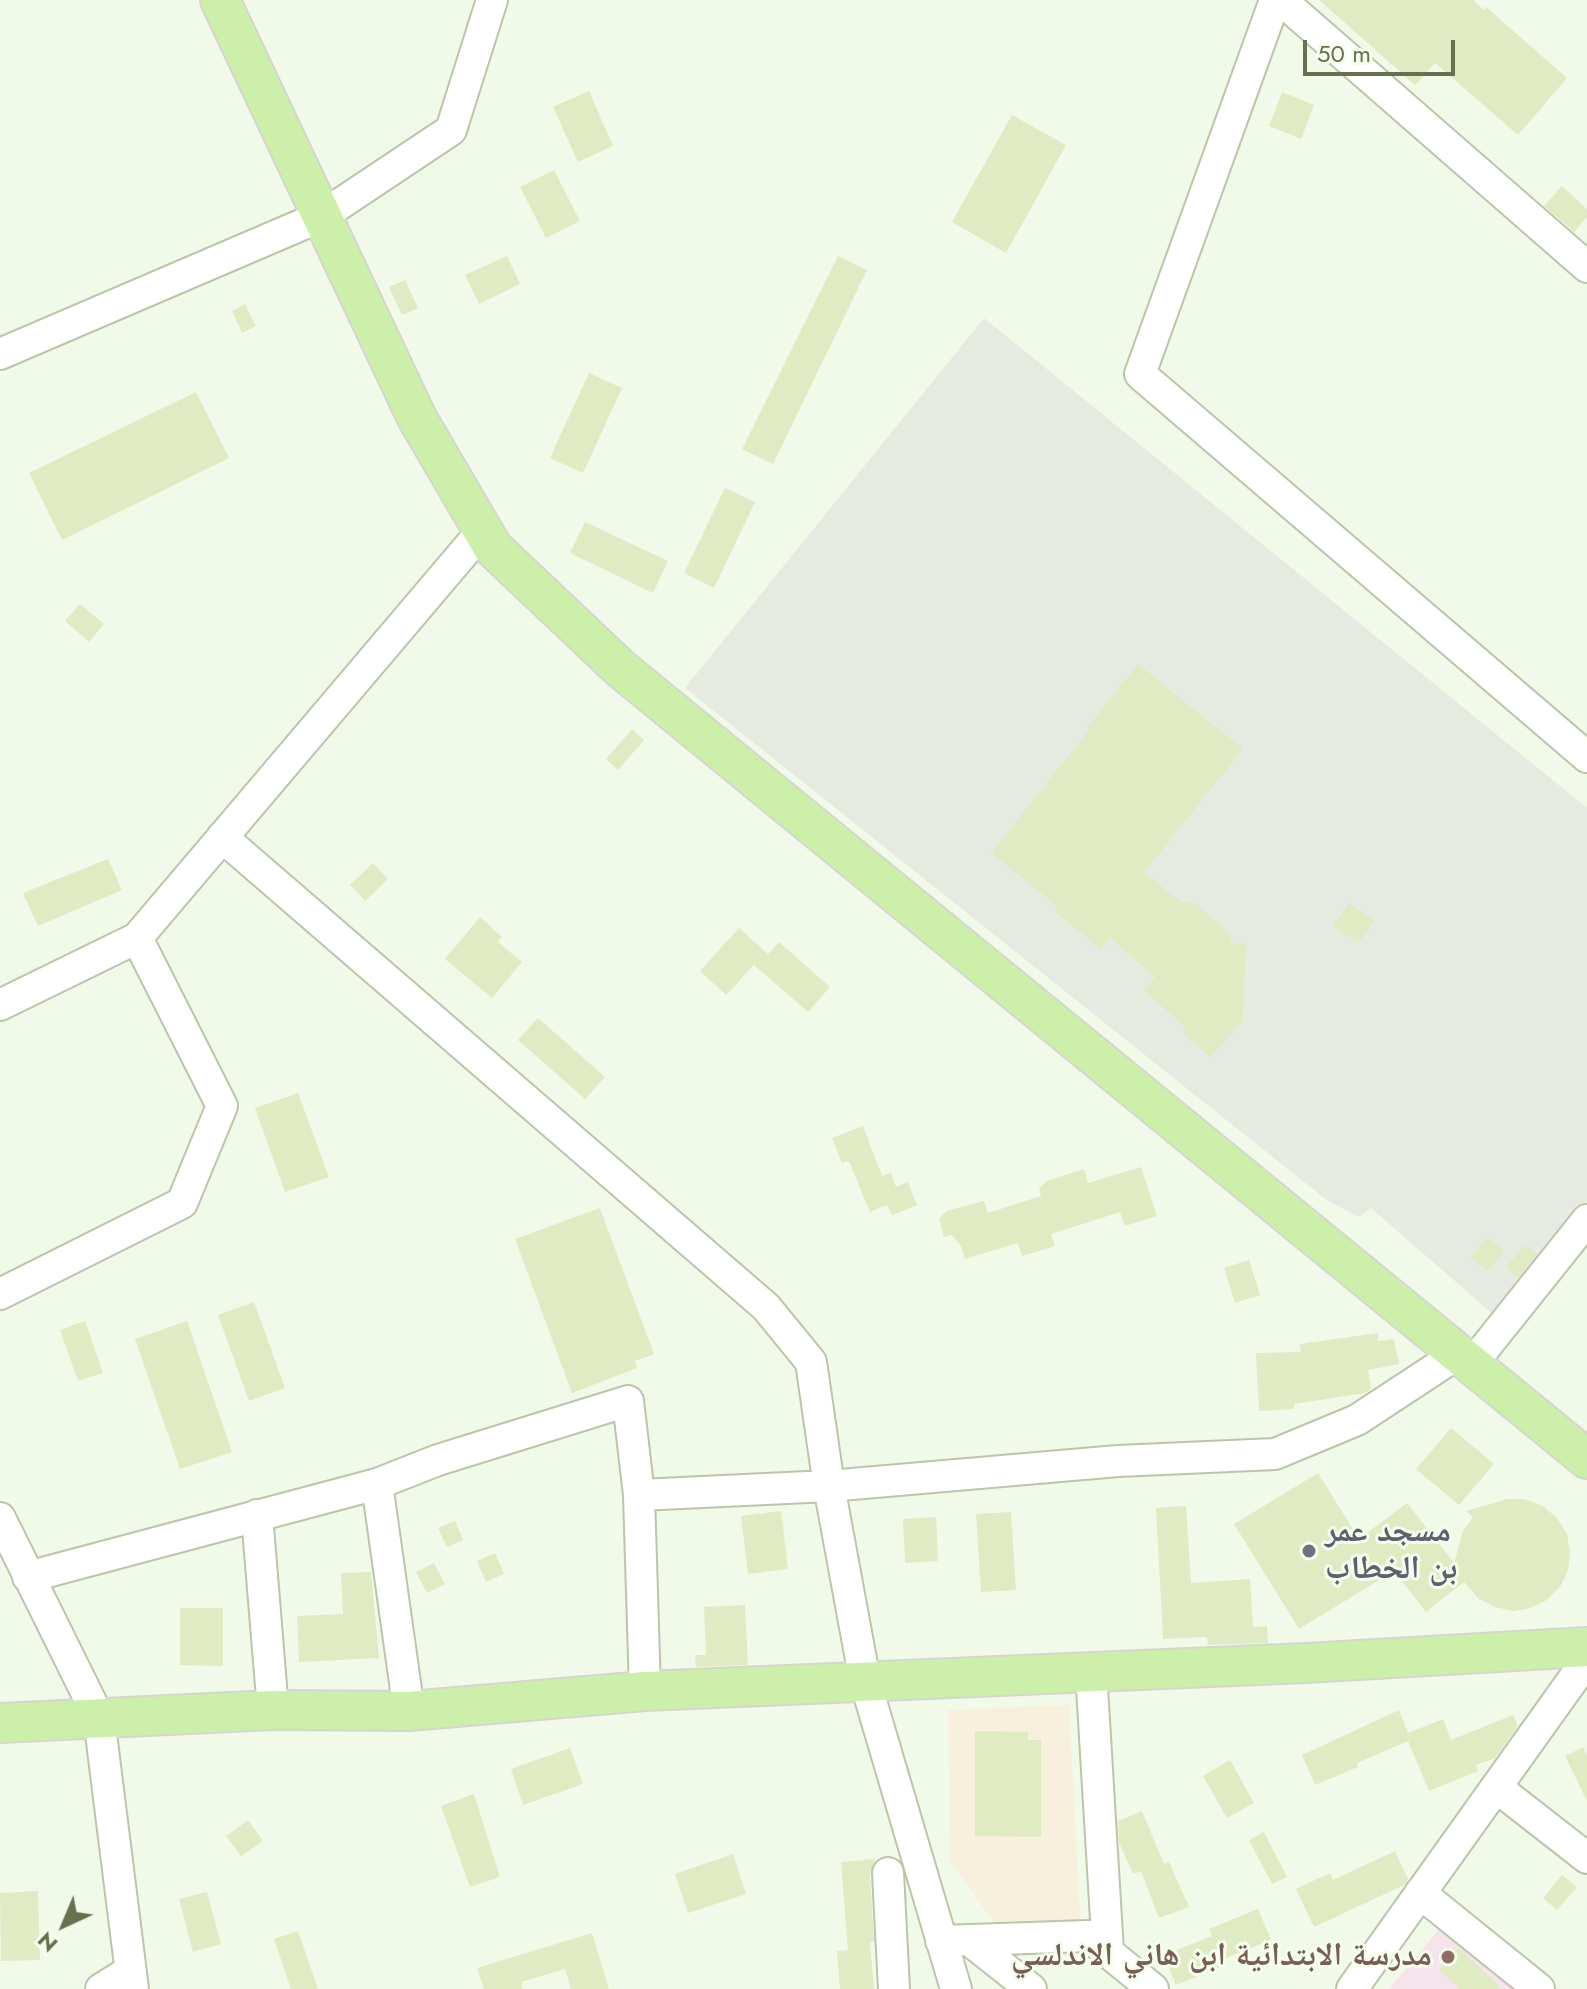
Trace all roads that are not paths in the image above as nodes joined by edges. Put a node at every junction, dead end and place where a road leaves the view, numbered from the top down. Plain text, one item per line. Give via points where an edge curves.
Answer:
1 (220, 0) edge
2 (492, 0) edge
3 (1275, 0) edge
4 (1281, 0) edge
5 (322, 216) junction
6 (1587, 267) edge
7 (0, 354) edge
8 (483, 530) junction
9 (1587, 757) edge
10 (222, 837) junction
11 (137, 938) junction
12 (0, 1005) edge
13 (1587, 1220) edge
14 (0, 1294) edge
15 (1466, 1358) junction
16 (1587, 1459) edge
17 (377, 1484) junction
18 (829, 1486) junction
19 (639, 1495) junction
20 (257, 1515) junction
21 (0, 1518) edge
22 (28, 1577) junction
23 (1583, 1670) edge
24 (1091, 1671) junction
25 (865, 1681) junction
26 (645, 1691) junction
27 (273, 1710) junction
28 (409, 1711) junction
29 (99, 1718) junction
30 (0, 1723) edge
31 (1496, 1787) junction
32 (1587, 1858) edge
33 (888, 1873) dead end
34 (1420, 1893) junction
35 (955, 1941) junction
36 (1108, 1952) junction
37 (131, 1980) edge
38 (101, 1989) edge
39 (894, 1989) edge
40 (956, 1989) edge
41 (1031, 1989) edge
42 (1153, 1989) edge
43 (1352, 1989) edge
44 (1539, 1989) edge

1 - 5 main road
2 - 5 street via 451,130
3 - 9 street via 1140,374
4 - 6 street
5 - 7 street
5 - 8 main road via 417,418
8 - 10 street
8 - 15 main road via 493,548 621,669
10 - 11 street
10 - 18 street via 766,1307 811,1362
11 - 12 street
11 - 14 street via 222,1106 182,1203
13 - 15 street
15 - 16 main road
15 - 18 street via 1357,1420 1275,1454 1118,1461
17 - 19 street via 628,1401
17 - 20 street
17 - 28 street
18 - 19 street
18 - 25 street
19 - 26 street
20 - 22 street
20 - 27 street
21 - 22 street
22 - 29 street
23 - 24 main road
23 - 31 street
24 - 25 main road
24 - 36 street
25 - 26 main road
25 - 35 street
26 - 28 main road
27 - 28 main road
27 - 29 main road
29 - 30 main road
29 - 37 street
31 - 32 street
31 - 34 street
33 - 39 street
34 - 43 street
34 - 44 street
35 - 36 street via 1088,1936
35 - 40 street
35 - 41 street
36 - 42 street
37 - 38 street

